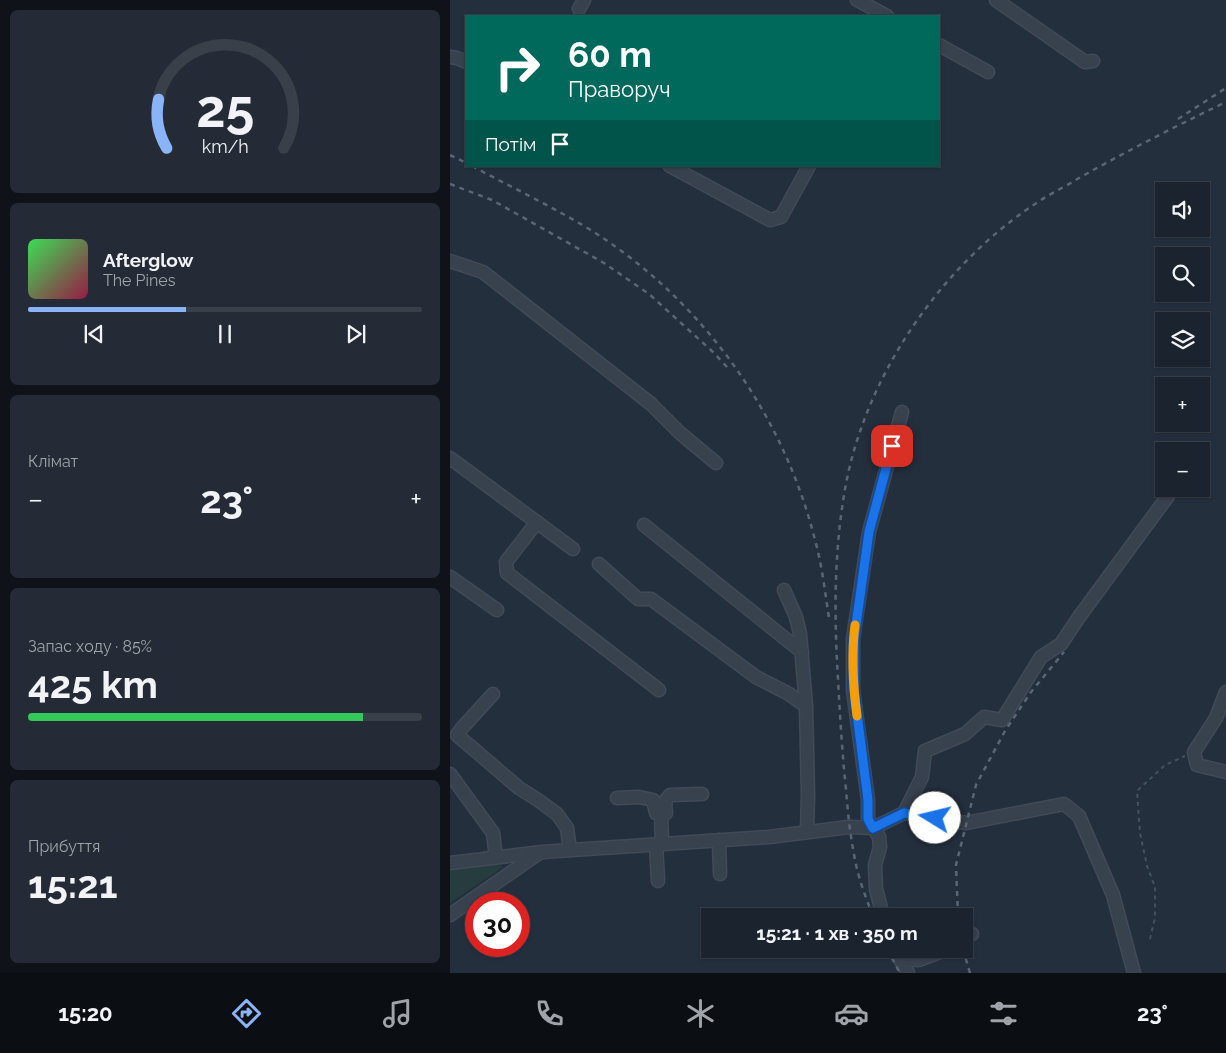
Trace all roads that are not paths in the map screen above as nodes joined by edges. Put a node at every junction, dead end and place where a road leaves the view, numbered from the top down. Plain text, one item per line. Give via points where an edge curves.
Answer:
1 (856, 0) edge
2 (996, 0) edge
3 (885, 15) edge
4 (940, 46) edge
5 (450, 57) edge
6 (1093, 61) dead end
7 (465, 62) edge
8 (988, 72) dead end
9 (672, 167) edge
10 (809, 167) edge
11 (450, 261) edge
12 (902, 412) dead end
13 (450, 458) edge
14 (716, 463) dead end
15 (1167, 497) edge
16 (536, 522) junction
17 (644, 525) dead end
18 (574, 549) dead end
19 (599, 564) dead end
20 (450, 577) edge
21 (784, 590) dead end
22 (497, 610) dead end
23 (802, 652) junction
24 (658, 690) dead end
25 (1226, 692) edge
26 (493, 694) dead end
27 (806, 706) junction
28 (1221, 720) edge
29 (1226, 772) edge
30 (450, 774) edge
31 (702, 794) dead end
32 (617, 798) dead end
33 (904, 813) junction
34 (661, 814) junction
35 (873, 828) junction
36 (807, 832) junction
37 (719, 840) junction
38 (659, 844) junction
39 (570, 850) junction
40 (542, 852) junction
41 (496, 857) junction
42 (450, 863) edge
43 (720, 874) dead end
44 (658, 881) dead end
45 (881, 908) edge
46 (450, 915) edge
47 (900, 958) edge
48 (912, 958) edge
49 (924, 958) edge
50 (908, 973) edge
51 (1134, 973) edge

1 - 3 street
2 - 6 street via 1085,62
4 - 8 street
5 - 7 street
9 - 10 street via 770,220 780,217
11 - 14 street via 483,272 651,404
12 - 35 street via 869,532 854,639 854,690 868,819
13 - 16 street
15 - 33 street via 1061,644 1042,657 1002,720 984,717 965,734 926,751 922,777
16 - 18 street
16 - 24 street via 506,562 507,573
17 - 23 street
19 - 27 street via 638,599 651,599 756,677
20 - 22 street
21 - 23 street via 796,617
23 - 27 street
25 - 28 street
26 - 39 street via 458,735 519,788 557,814 567,828
27 - 36 street
28 - 29 street via 1194,752 1197,765
30 - 41 street via 493,833
31 - 34 street via 670,795 665,800 666,813
32 - 34 street via 653,800 656,813
33 - 35 street
33 - 51 street via 966,823 1064,804 1079,816 1113,895
34 - 38 street
35 - 36 street
35 - 45 street via 879,837 875,865
36 - 37 street
37 - 38 street
37 - 43 street
38 - 39 street
38 - 44 street
39 - 40 street
40 - 41 street
40 - 46 street
41 - 42 street
47 - 50 street
48 - 49 street

